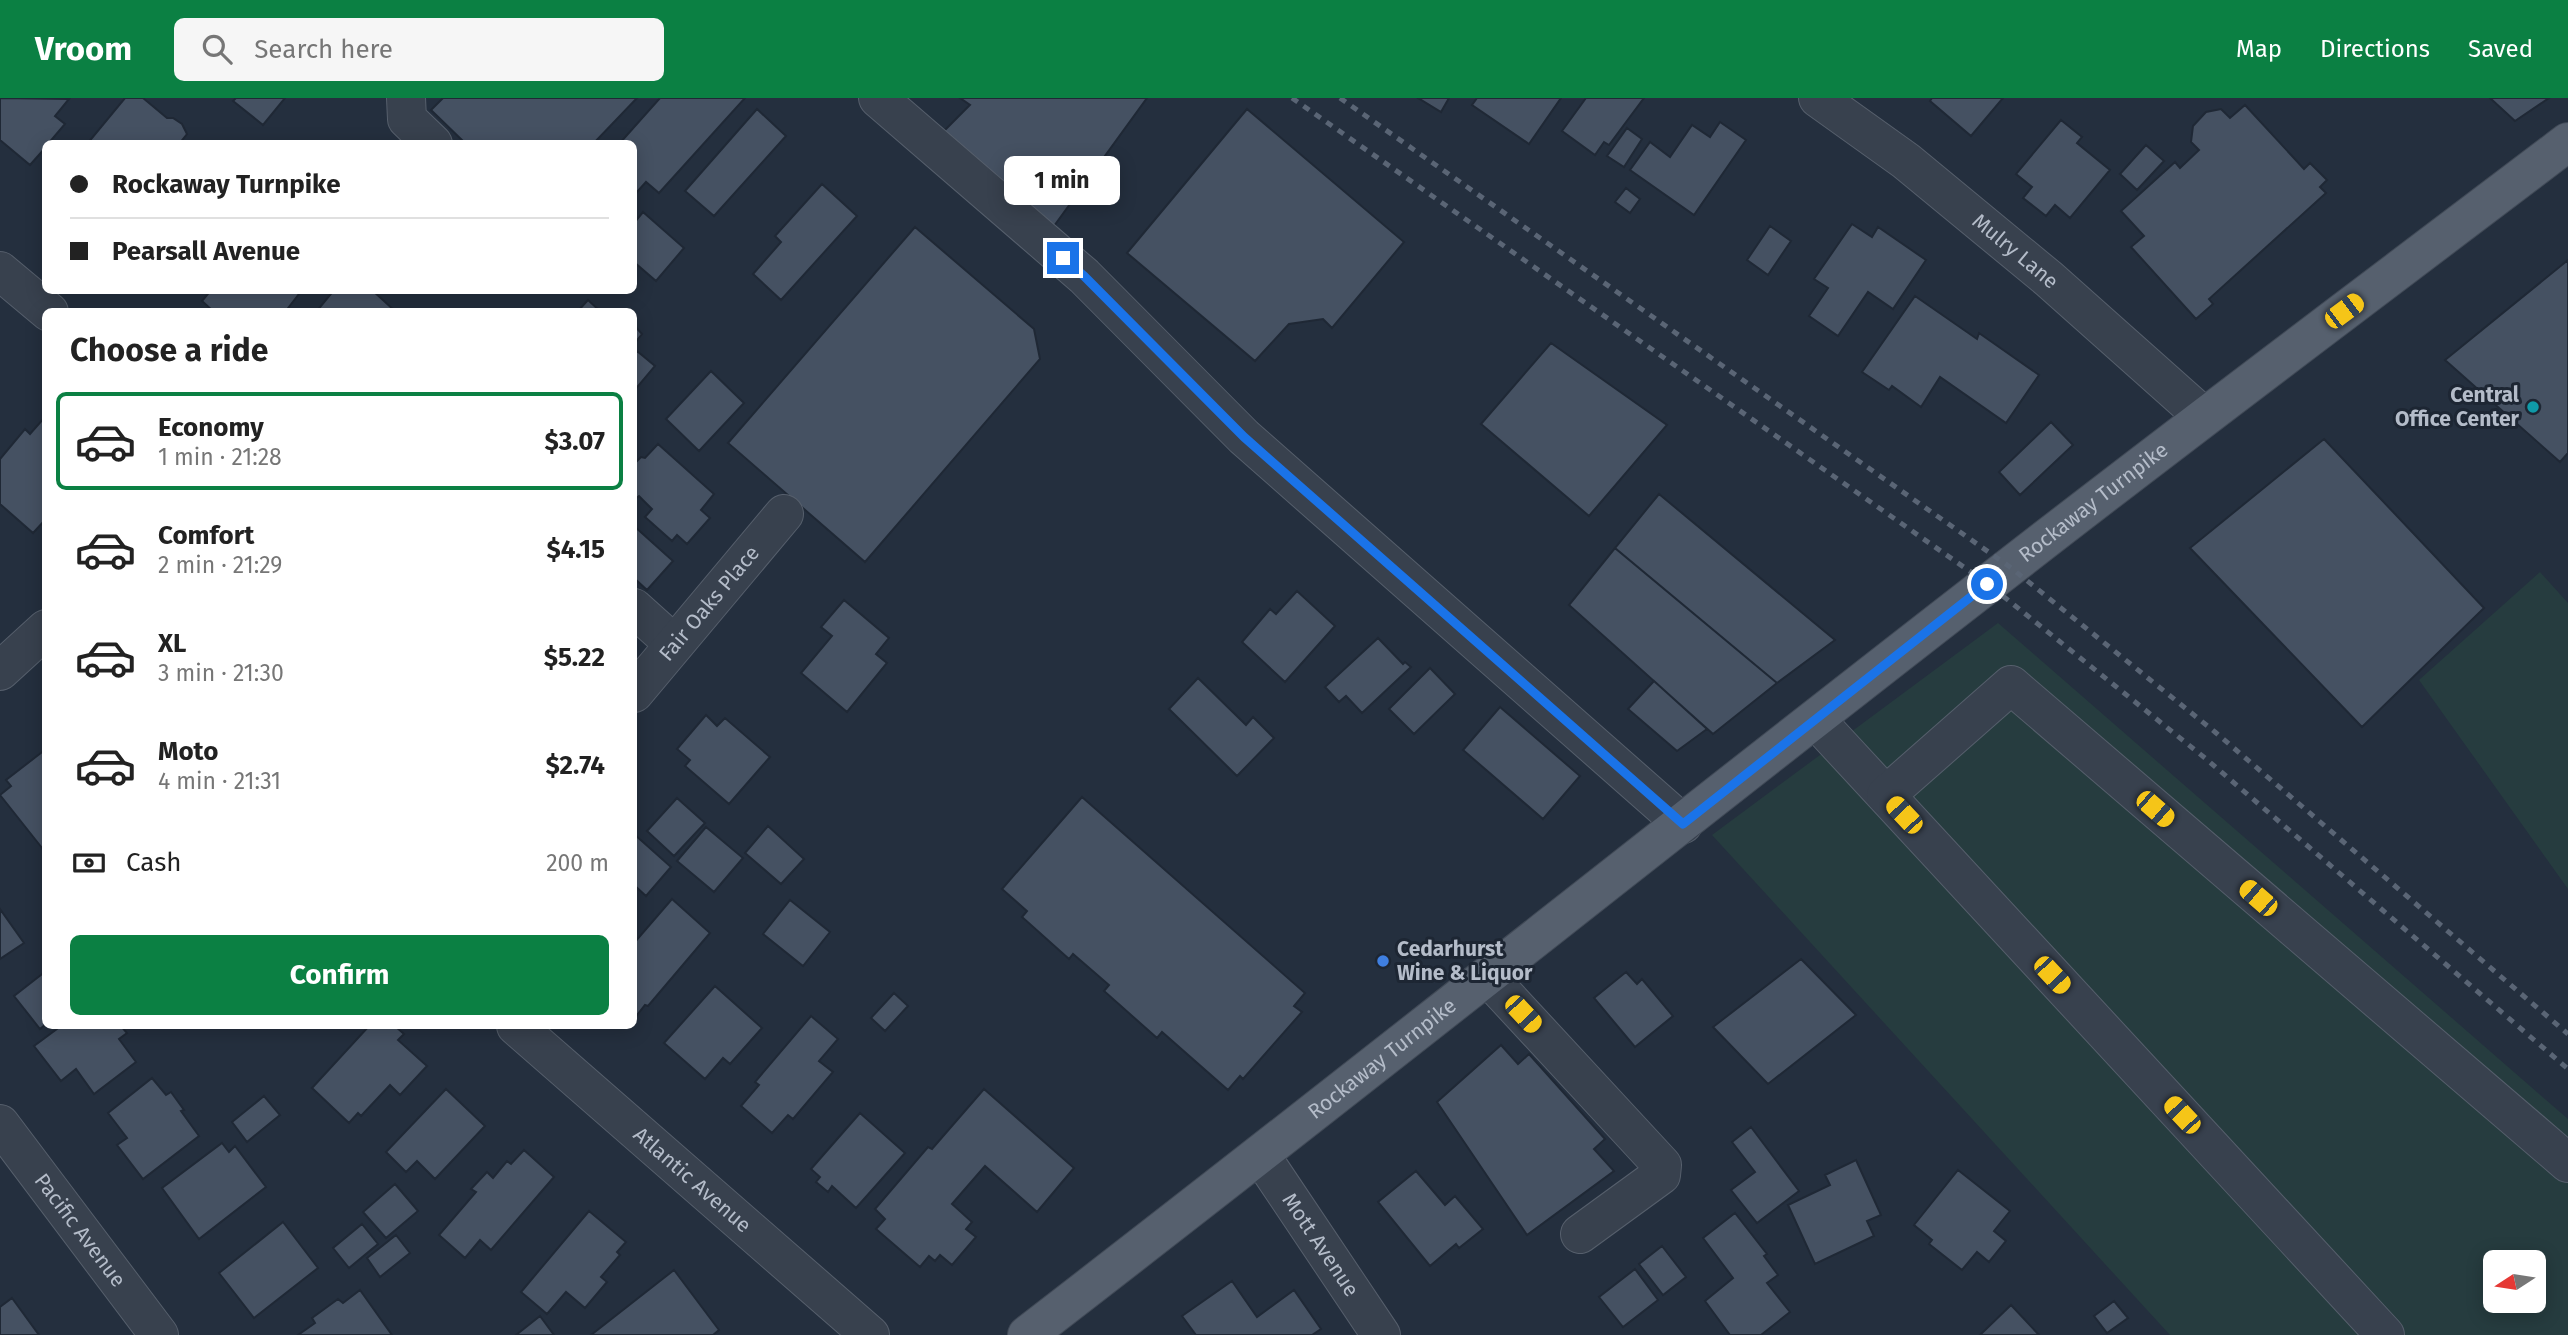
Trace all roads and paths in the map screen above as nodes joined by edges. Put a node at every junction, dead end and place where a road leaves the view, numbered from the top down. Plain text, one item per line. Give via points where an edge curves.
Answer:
1 (406, 98) edge
2 (878, 98) edge
3 (1818, 98) edge
4 (429, 140) edge
5 (2568, 142) edge
6 (0, 271) edge
7 (44, 308) edge
8 (2204, 417) junction
9 (784, 514) dead end
10 (637, 611) edge
11 (42, 633) edge
12 (674, 645) junction
13 (0, 671) edge
14 (637, 689) edge
15 (1816, 720) junction
16 (1886, 795) junction
17 (1683, 824) junction
18 (1488, 977) junction
19 (519, 1029) edge
20 (0, 1124) edge
21 (1261, 1156) junction
22 (2568, 1163) edge
23 (1580, 1234) dead end
24 (159, 1335) edge
25 (870, 1335) edge
26 (1027, 1335) edge
27 (1381, 1335) edge
28 (2385, 1335) edge

1 - 4 street via 407,119
2 - 17 street via 1084,276 1244,437
3 - 8 street, Mulry Lane via 1906,161 2049,279
5 - 8 main road, Rockaway Turnpike
6 - 7 street
8 - 15 main road, Rockaway Turnpike
9 - 12 street, Fair Oaks Place
10 - 12 street
11 - 13 street
12 - 14 street, Fair Oaks Place
15 - 16 street
15 - 17 main road, Rockaway Turnpike
16 - 22 street via 2011,685
16 - 28 street
17 - 18 main road, Rockaway Turnpike
18 - 21 main road, Rockaway Turnpike
18 - 23 street via 1662,1165 1661,1175
19 - 25 street, Atlantic Avenue
20 - 24 street, Pacific Avenue
21 - 26 main road, Rockaway Turnpike
21 - 27 street, Mott Avenue

